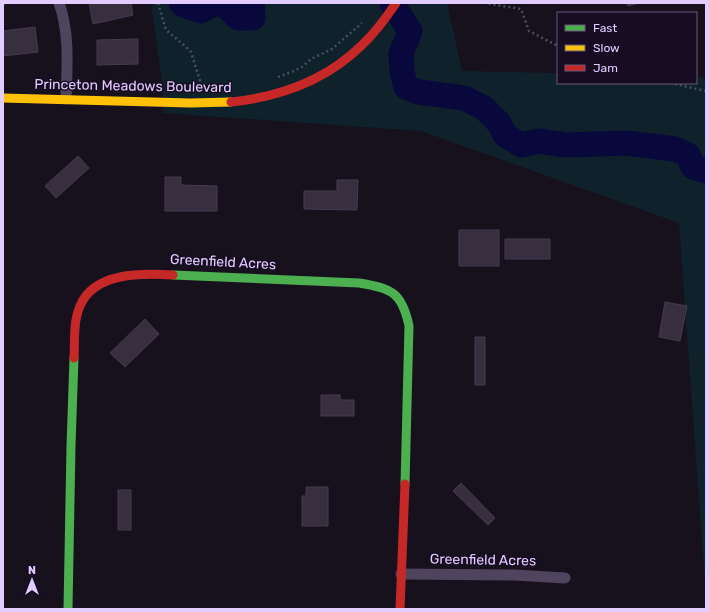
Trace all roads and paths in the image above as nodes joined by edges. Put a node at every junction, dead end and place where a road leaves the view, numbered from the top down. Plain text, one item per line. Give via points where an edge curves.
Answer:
1 (59, 3) edge
2 (158, 3) edge
3 (396, 3) edge
4 (489, 3) edge
5 (364, 20) dead end
6 (557, 46) edge
7 (273, 79) dead end
8 (674, 84) edge
9 (217, 87) dead end
10 (706, 92) edge
11 (3, 98) edge
12 (66, 99) junction
13 (401, 574) junction
14 (565, 578) dead end
15 (68, 609) edge
16 (400, 609) edge

1 - 12 street via 67,40
2 - 9 path via 166,30 191,52 202,87
3 - 12 street, Princeton Meadows Boulevard via 362,46 348,58 314,79 286,91 235,102
4 - 6 path via 521,9 528,31
5 - 7 path via 332,49 311,59 302,67
8 - 10 path
11 - 12 street, Princeton Meadows Boulevard
13 - 14 street, Greenfield Acres
13 - 15 street, Greenfield Acres via 409,326 399,298 382,288 359,283 134,275 104,281 94,288 80,306 74,327
13 - 16 street, Greenfield Acres

